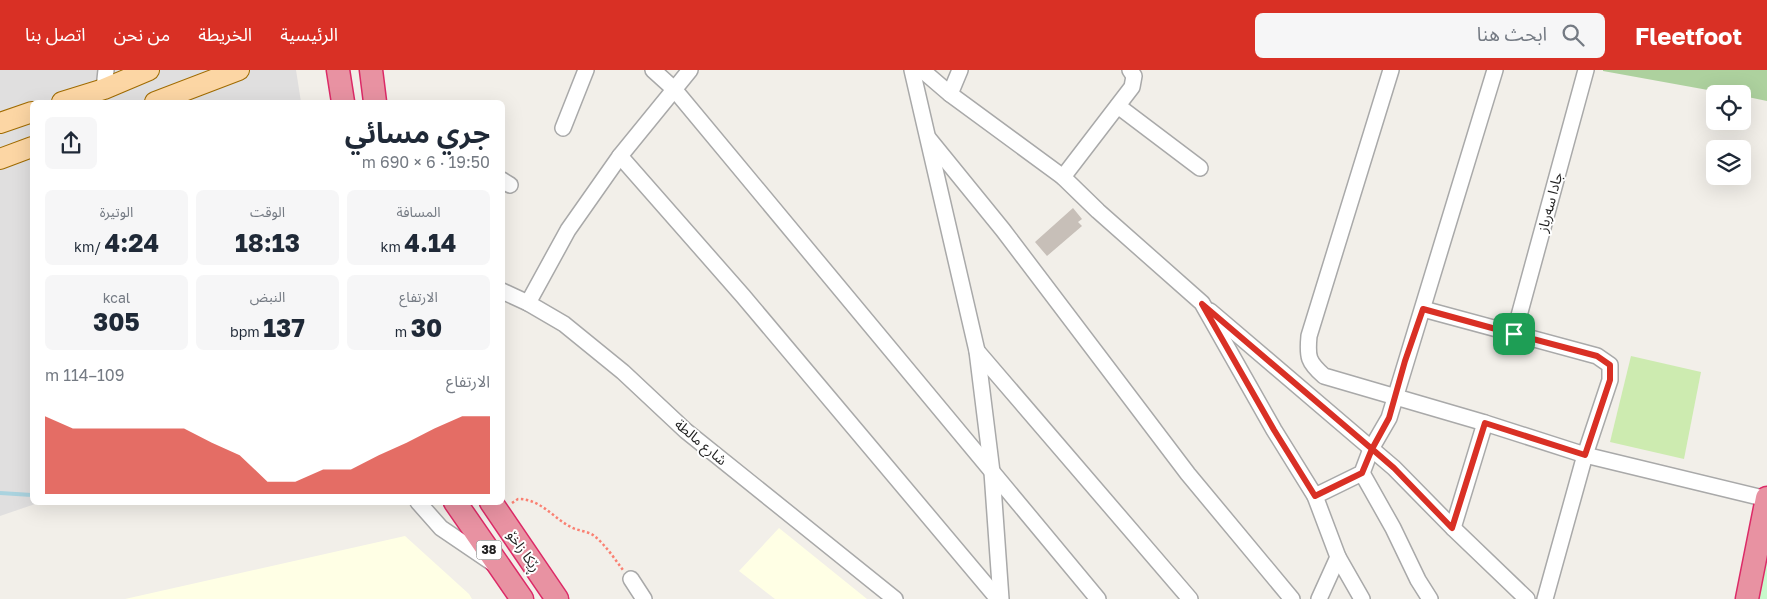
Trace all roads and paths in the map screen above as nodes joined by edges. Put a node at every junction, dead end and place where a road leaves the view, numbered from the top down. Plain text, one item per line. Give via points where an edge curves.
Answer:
1 (150, 70) edge
2 (239, 70) edge
3 (338, 70) edge
4 (371, 70) edge
5 (586, 70) edge
6 (653, 70) edge
7 (690, 70) edge
8 (912, 70) edge
9 (922, 70) edge
10 (960, 70) edge
11 (1130, 70) edge
12 (1391, 70) edge
13 (1495, 70) edge
14 (1586, 70) edge
15 (105, 79) edge
16 (674, 89) junction
17 (950, 94) junction
18 (66, 100) edge
19 (160, 100) edge
20 (342, 100) edge
21 (377, 100) edge
22 (1118, 106) junction
23 (30, 113) edge
24 (0, 123) edge
25 (563, 128) dead end
26 (928, 139) junction
27 (30, 148) edge
28 (620, 156) junction
29 (0, 159) edge
30 (1200, 168) dead end
31 (1063, 177) junction
32 (505, 293) edge
33 (528, 303) junction
34 (1202, 304) junction
35 (1423, 309) junction
36 (1514, 334) junction
37 (977, 351) junction
38 (1394, 396) junction
39 (1485, 423) junction
40 (1372, 449) junction
41 (1585, 455) junction
42 (992, 472) junction
43 (1362, 473) junction
44 (1315, 496) junction
45 (1767, 498) edge
46 (505, 504) edge
47 (421, 505) edge
48 (458, 505) edge
49 (494, 508) edge
50 (1452, 528) junction
51 (1338, 557) junction
52 (501, 568) junction
53 (631, 579) joint
54 (522, 599) edge
55 (557, 599) edge
56 (644, 599) edge
57 (895, 599) edge
58 (999, 599) edge
59 (1098, 599) edge
60 (1190, 599) edge
61 (1292, 599) edge
62 (1319, 599) edge
63 (1362, 599) edge
64 (1430, 599) edge
65 (1527, 599) edge
66 (1545, 599) edge
67 (1747, 599) edge

1 - 15 main road
2 - 19 main road
3 - 20 highway
4 - 21 highway
5 - 25 street
6 - 16 street
7 - 16 street
8 - 26 street
9 - 17 street
10 - 17 street
11 - 22 street via 1134,76 1132,87
12 - 38 street via 1309,336 1308,354 1313,366 1324,376
13 - 35 street
14 - 36 street, جادا سەرباز
15 - 18 main road
16 - 28 street
16 - 42 street
17 - 31 street
22 - 30 street
22 - 31 street
23 - 24 main road
26 - 37 street
26 - 61 street via 1002,230 1188,474
27 - 29 main road
28 - 33 street via 568,230
28 - 58 street
31 - 34 street
32 - 33 street, شارع مالطة
33 - 57 street, شارع مالطة via 564,324 623,372 686,431
34 - 40 street
34 - 44 street
35 - 36 street
35 - 38 street
36 - 41 street via 1597,356 1610,365 1610,380
37 - 42 street
37 - 60 street
38 - 39 street
38 - 40 street via 1389,418
39 - 41 street
39 - 50 street
40 - 43 street
40 - 50 street
41 - 45 street
41 - 66 street
42 - 58 street
42 - 59 street
43 - 44 street
43 - 64 street
44 - 51 street
45 - 67 highway
46 - 53 path via 518,499 530,500 570,527 591,533
47 - 52 street via 441,528
48 - 52 highway, ڕێکا زاخۆ / 38
49 - 55 highway, ڕێکا زاخۆ / 38
50 - 65 street
51 - 62 street
51 - 63 street
52 - 54 highway, ڕێکا زاخۆ / 38
53 - 56 street

